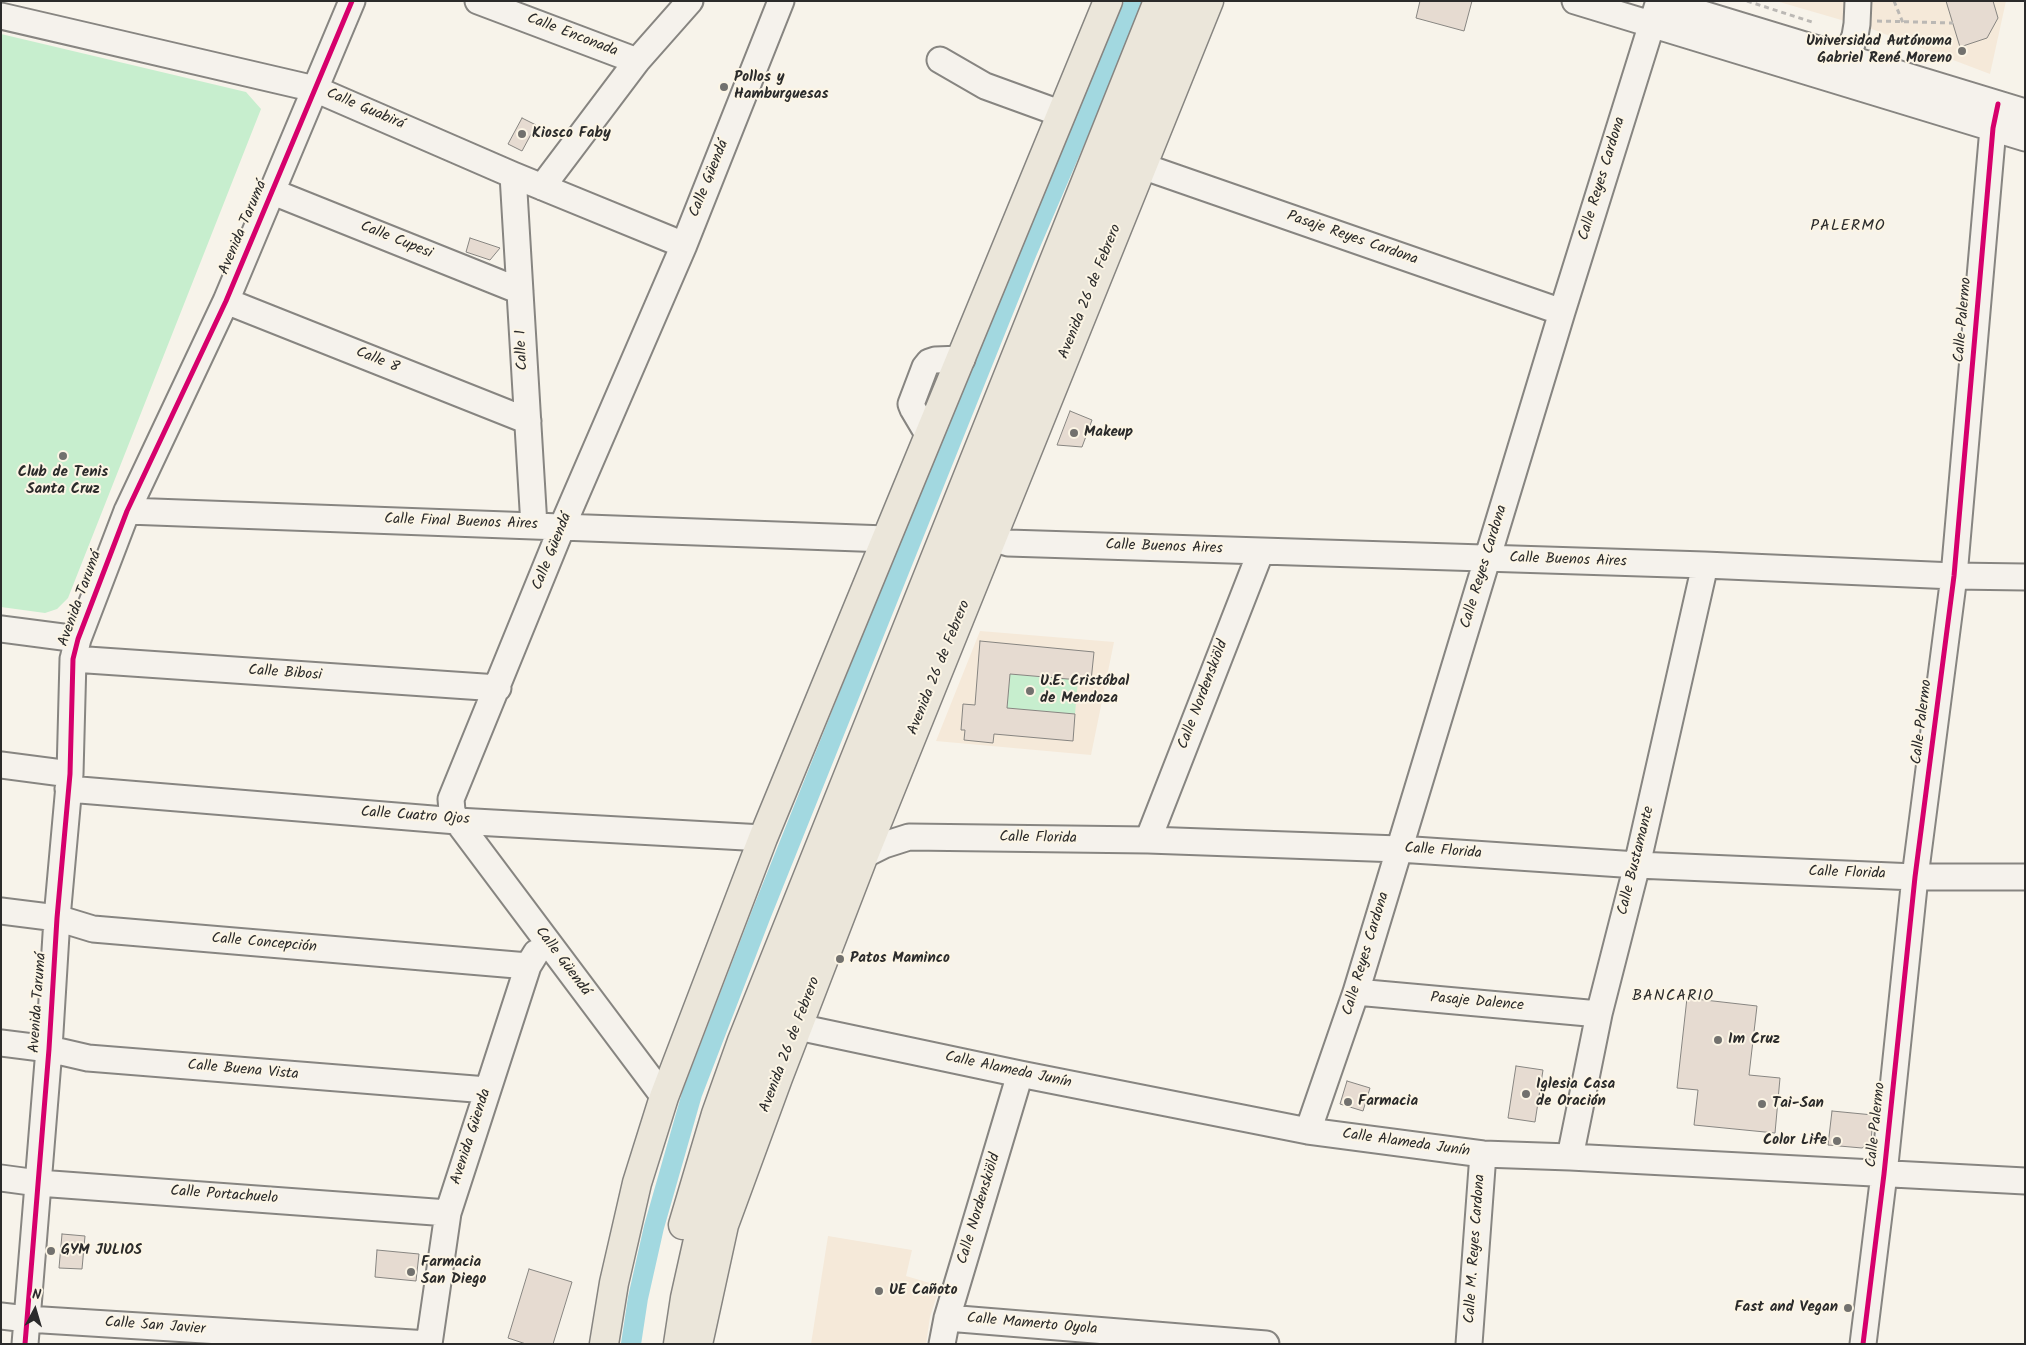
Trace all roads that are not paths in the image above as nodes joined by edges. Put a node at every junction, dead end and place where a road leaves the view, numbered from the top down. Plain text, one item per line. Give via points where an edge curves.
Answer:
1 (352, 1) edge
2 (478, 1) edge
3 (690, 1) edge
4 (782, 1) edge
5 (1108, 1) edge
6 (1158, 1) edge
7 (1180, 1) edge
8 (1209, 1) edge
9 (1575, 1) edge
10 (1660, 1) edge
11 (1864, 11) edge
12 (1, 16) edge
13 (1651, 25) junction
14 (1846, 58) junction
15 (940, 60) dead end
16 (637, 61) junction
17 (1838, 80) junction
18 (315, 89) junction
19 (1998, 104) junction
20 (2025, 112) edge
21 (1062, 114) junction
22 (1993, 128) junction
23 (2025, 138) edge
24 (1142, 166) junction
25 (513, 175) junction
26 (542, 187) junction
27 (273, 192) junction
28 (684, 245) junction
29 (520, 291) junction
30 (226, 301) junction
31 (1562, 312) junction
32 (528, 421) junction
33 (127, 511) junction
34 (534, 526) junction
35 (562, 527) junction
36 (993, 538) junction
37 (886, 539) junction
38 (1261, 551) junction
39 (1488, 558) junction
40 (1705, 565) junction
41 (1954, 576) junction
42 (2025, 576) edge
43 (1, 629) edge
44 (75, 649) junction
45 (498, 688) junction
46 (1, 765) edge
47 (69, 782) junction
48 (458, 821) junction
49 (763, 838) junction
50 (1148, 840) junction
51 (1399, 849) junction
52 (864, 854) junction
53 (1637, 865) junction
54 (1915, 877) junction
55 (2025, 877) edge
56 (1, 911) edge
57 (56, 918) junction
58 (544, 940) junction
59 (528, 966) junction
60 (1356, 992) junction
61 (1599, 1014) junction
62 (798, 1027) junction
63 (1, 1042) edge
64 (49, 1049) junction
65 (642, 1066) junction
66 (674, 1070) junction
67 (1020, 1074) junction
68 (487, 1090) junction
69 (664, 1097) junction
70 (1308, 1132) junction
71 (1483, 1154) junction
72 (1570, 1157) junction
73 (1884, 1174) junction
74 (1, 1178) edge
75 (2025, 1181) edge
76 (38, 1183) junction
77 (448, 1213) junction
78 (1, 1316) edge
79 (947, 1318) junction
80 (27, 1319) junction
81 (25, 1344) edge
82 (430, 1344) edge
83 (604, 1344) edge
84 (659, 1344) edge
85 (678, 1344) edge
86 (698, 1344) edge
87 (942, 1344) edge
88 (1266, 1344) edge
89 (1469, 1344) edge
90 (1863, 1344) edge

1 - 18 street, Avenida Tarumá
2 - 16 street, Calle Enconada
3 - 16 street
4 - 28 street, Calle Güendá
5 - 21 main road
6 - 84 main road via 742,1041 691,1195
7 - 85 main road, Avenida 26 de Febrero via 778,1006 702,1222
8 - 24 main road, Avenida 26 de Febrero
9 - 13 street
10 - 13 street, Calle Reyes Cardona
10 - 14 street
11 - 14 street
12 - 18 street, Calle Guabirá
13 - 17 street
13 - 31 street, Calle Reyes Cardona
14 - 17 street
14 - 19 street
15 - 21 street via 985,86
16 - 26 street
17 - 22 street
18 - 25 street, Calle Guabirá
18 - 27 street, Avenida Tarumá
19 - 20 street
19 - 22 street, Calle Palermo
21 - 37 main road
22 - 23 street
22 - 41 street, Calle Palermo
24 - 31 street, Pasaje Reyes Cardona
24 - 36 main road, Avenida 26 de Febrero
25 - 26 street, Calle Guabirá
25 - 29 street, Calle 1
26 - 28 street, Calle Guabirá
27 - 29 street, Calle Cupesi
27 - 30 street, Avenida Tarumá
28 - 35 street, Calle Güendá
29 - 32 street, Calle 1
30 - 32 street, Calle 8
30 - 33 street, Avenida Tarumá
31 - 39 street, Calle Reyes Cardona
32 - 34 street, Calle 1
33 - 34 street, Calle Final Buenos Aires
33 - 44 street, Avenida Tarumá
34 - 35 street, Calle Final Buenos Aires
35 - 37 street, Calle Final Buenos Aires
35 - 45 street, Calle Güendá
36 - 38 street, Calle Buenos Aires via 1008,543
36 - 52 main road, Avenida 26 de Febrero
37 - 49 main road
38 - 39 street, Calle Buenos Aires
38 - 50 street, Calle Nordenskiöld
39 - 40 street, Calle Buenos Aires
39 - 51 street, Calle Reyes Cardona
40 - 41 street, Calle Buenos Aires
40 - 53 street, Calle Bustamante
41 - 42 street, Calle Buenos Aires
41 - 54 street, Calle Palermo
43 - 44 street, Calle Bibosi
44 - 45 street, Calle Bibosi
44 - 47 street, Avenida Tarumá
45 - 48 street, Calle Güendá via 451,799 452,811
46 - 47 street, Calle Cuatro Ojos
47 - 48 street, Calle Cuatro Ojos
47 - 57 street, Avenida Tarumá
48 - 49 street, Calle Cuatro Ojos
48 - 58 street, Calle Güendá
49 - 66 main road
50 - 51 street, Calle Florida
50 - 52 street, Calle Florida via 909,838
51 - 53 street, Calle Florida
51 - 60 street, Calle Reyes Cardona
52 - 62 main road, Avenida 26 de Febrero
53 - 54 street, Calle Florida
53 - 61 street, Calle Bustamante
54 - 55 street, Calle Florida
54 - 73 street, Calle Palermo
56 - 57 street, Calle Concepción
57 - 59 street, Calle Concepción via 93,929
57 - 64 street, Avenida Tarumá
58 - 59 street, Avenida Güenda
58 - 65 street, Calle Güendá
59 - 68 street, Avenida Güenda
60 - 61 street, Pasaje Dalence
60 - 70 street, Calle Reyes Cardona
61 - 72 street, Calle Bustamante
62 - 67 street, Calle Alameda Junín
62 - 86 main road, Avenida 26 de Febrero via 724,1224
63 - 64 street, Calle Buena Vista
64 - 68 street, Calle Buena Vista via 88,1058
64 - 76 street, Avenida Tarumá
65 - 66 street via 660,1073
65 - 69 street, Calle Güendá
66 - 69 main road
67 - 70 street, Calle Alameda Junín
67 - 79 street, Calle Nordenskiöld
68 - 77 street, Avenida Güenda
69 - 83 main road via 637,1183
70 - 71 street, Calle Alameda Junín
71 - 72 street, Calle Alameda Junín
71 - 89 street, Calle M. Reyes Cardona
72 - 73 street, Calle Alameda Junín
73 - 75 street, Calle Alameda Junín
73 - 90 street, Calle Palermo
74 - 76 street, Calle Portachuelo
76 - 77 street, Calle Portachuelo
76 - 80 street, Avenida Tarumá
77 - 82 street, Avenida Güenda
78 - 80 street, Calle San Javier
79 - 87 street, Calle Nordenskiöld
79 - 88 street, Calle Mamerto Oyola
80 - 81 street, Avenida Tarumá
80 - 82 street, Calle San Javier

